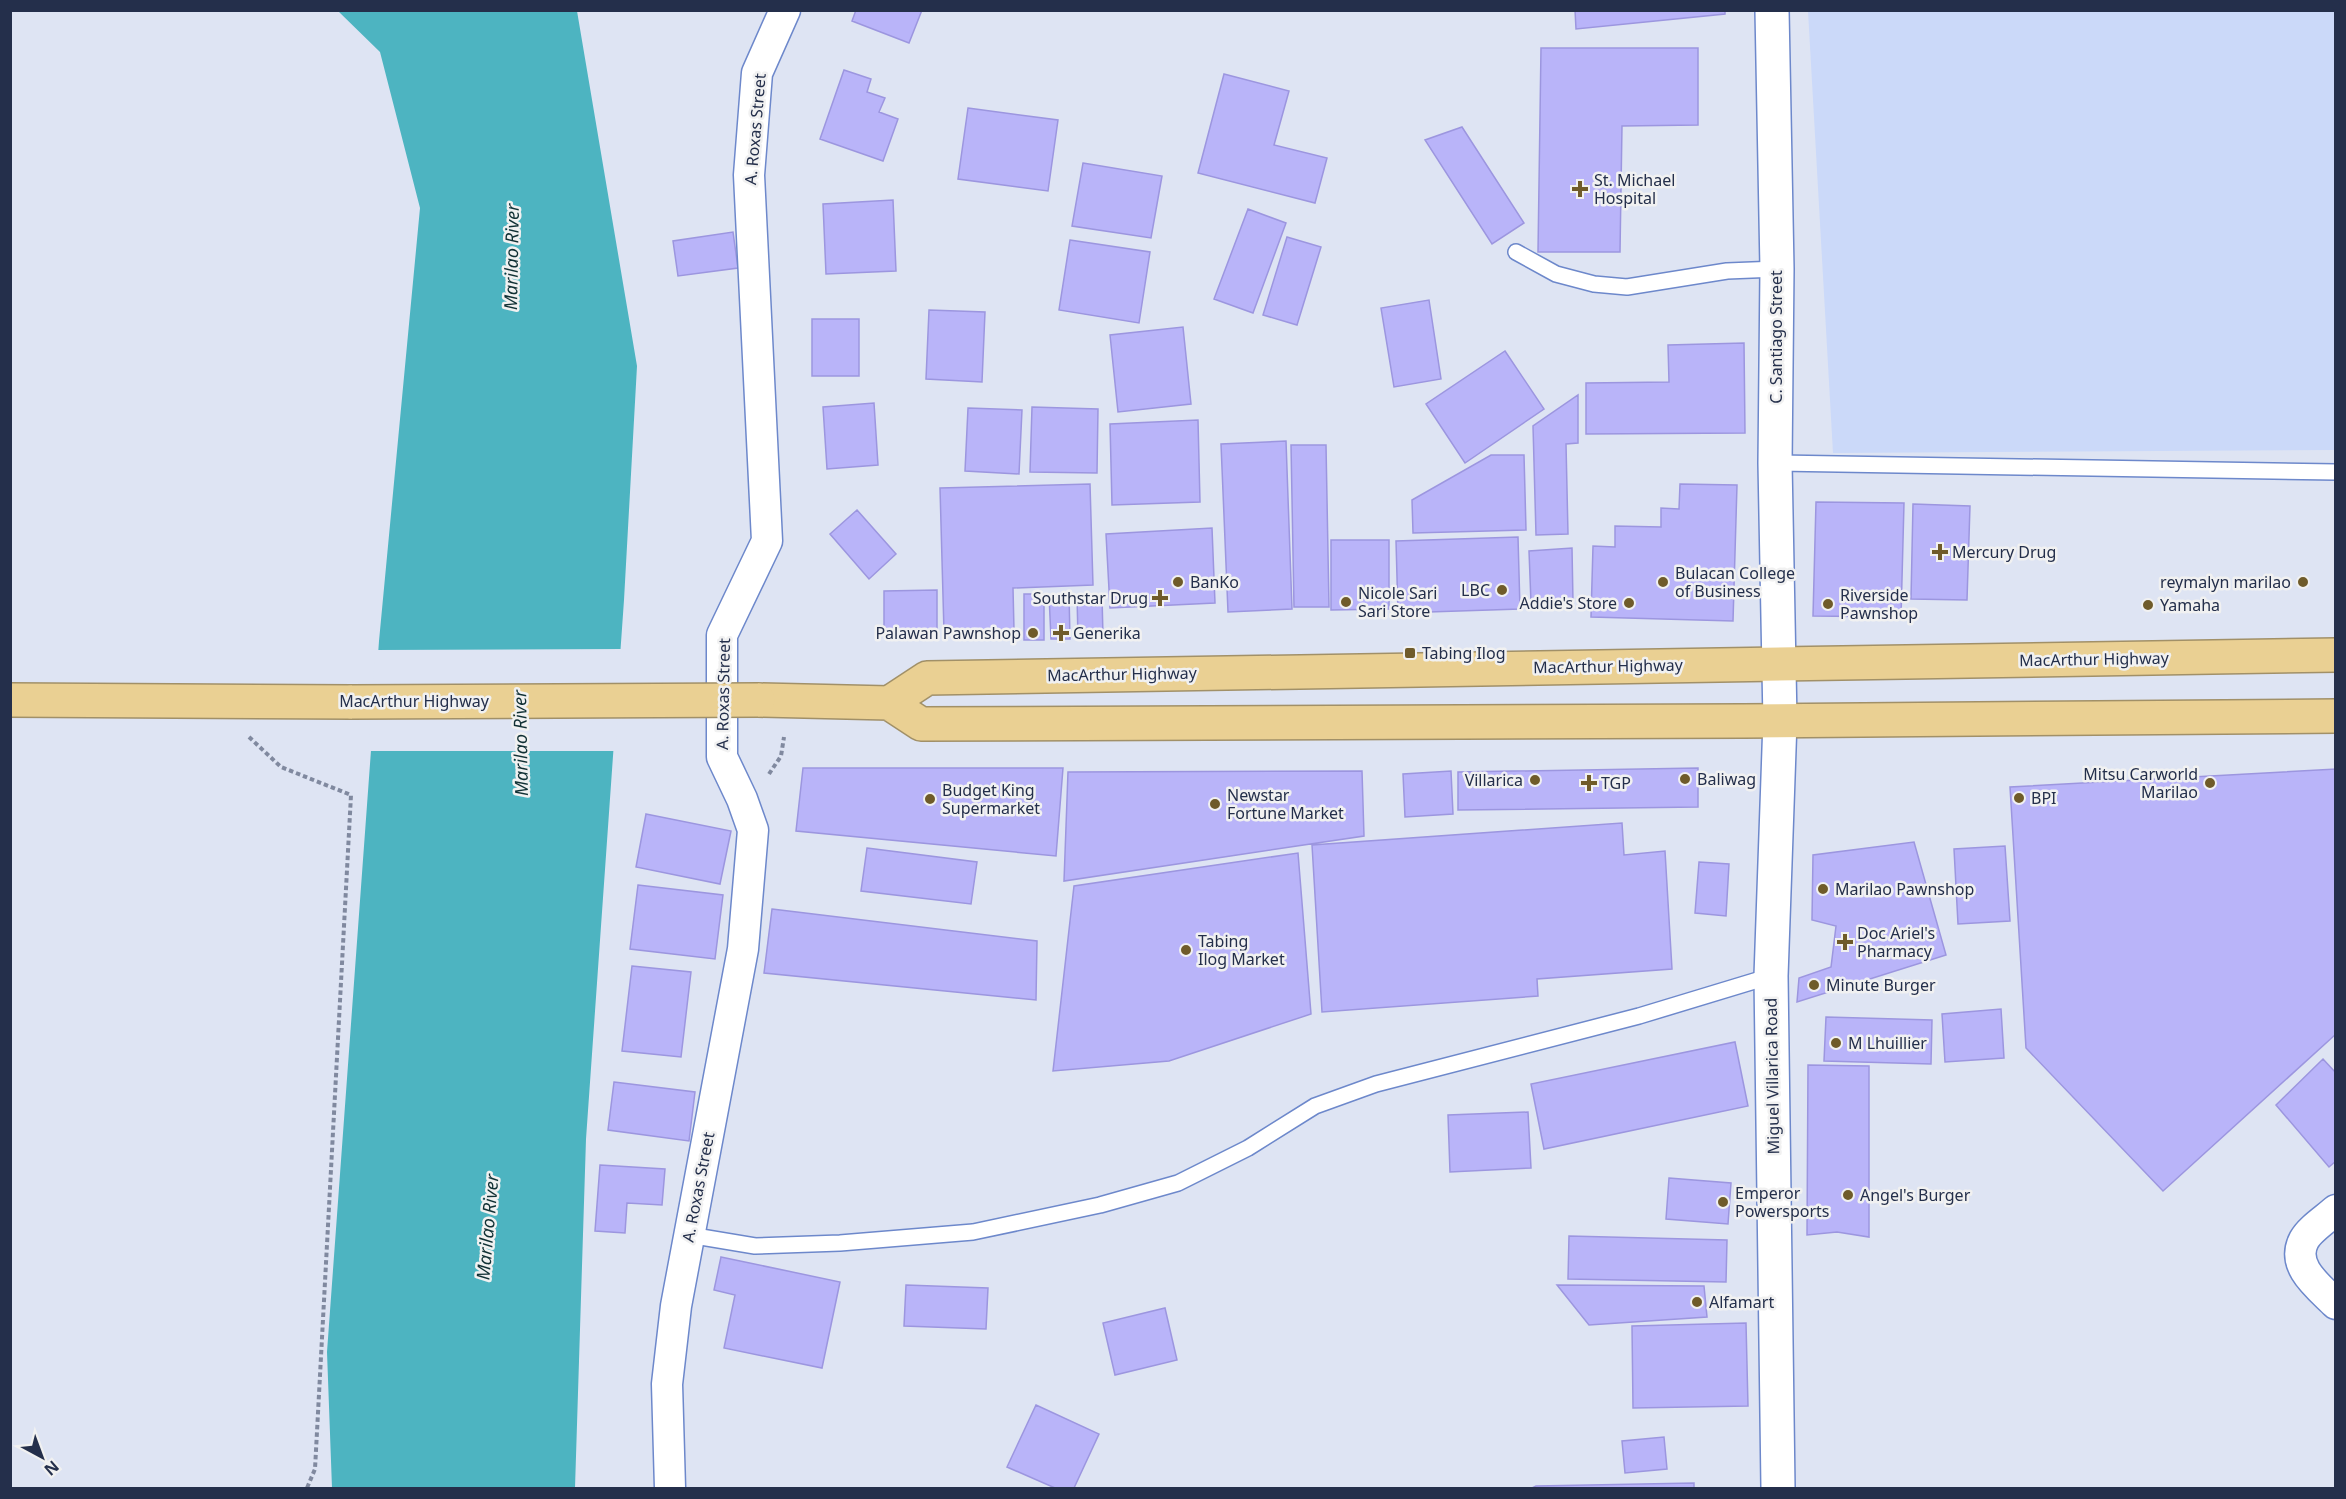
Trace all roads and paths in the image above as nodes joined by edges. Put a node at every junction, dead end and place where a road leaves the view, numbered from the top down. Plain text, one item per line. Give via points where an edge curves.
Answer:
1 (785, 10) edge
2 (1772, 10) edge
3 (1516, 252) dead end
4 (1777, 269) junction
5 (1775, 463) junction
6 (2336, 472) edge
7 (2336, 655) edge
8 (1779, 664) junction
9 (10, 700) edge
10 (889, 704) junction
11 (2336, 716) edge
12 (1780, 721) junction
13 (781, 756) dead end
14 (281, 767) dead end
15 (771, 771) dead end
16 (1771, 976) junction
17 (2336, 1210) edge
18 (689, 1235) junction
19 (2336, 1304) edge
20 (308, 1488) edge
21 (670, 1488) edge
22 (1778, 1488) edge

1 - 18 street, A. Roxas Street via 757,73 749,175 767,541 722,635 722,757 753,830 743,949
2 - 4 main road, C. Santiago Street
3 - 4 lane via 1556,274 1627,287 1727,271
4 - 5 main road, C. Santiago Street
5 - 6 lane
5 - 8 main road, C. Santiago Street
7 - 8 highway, MacArthur Highway
8 - 10 highway, MacArthur Highway via 927,678
8 - 12 main road, Miguel Villarica Road
9 - 10 highway, MacArthur Highway, bridge via 758,699
10 - 12 highway, MacArthur Highway via 921,724
11 - 12 highway, MacArthur Highway
12 - 16 main road, Miguel Villarica Road
13 - 15 path
14 - 20 path via 351,795 315,1469
16 - 18 lane via 1639,1016 1376,1084 1315,1106 1248,1148 1178,1184 1100,1204 973,1232 840,1243 755,1246
16 - 22 main road, Miguel Villarica Road
17 - 19 street via 2305,1239 2300,1255 2305,1272
18 - 21 street, A. Roxas Street via 667,1384

